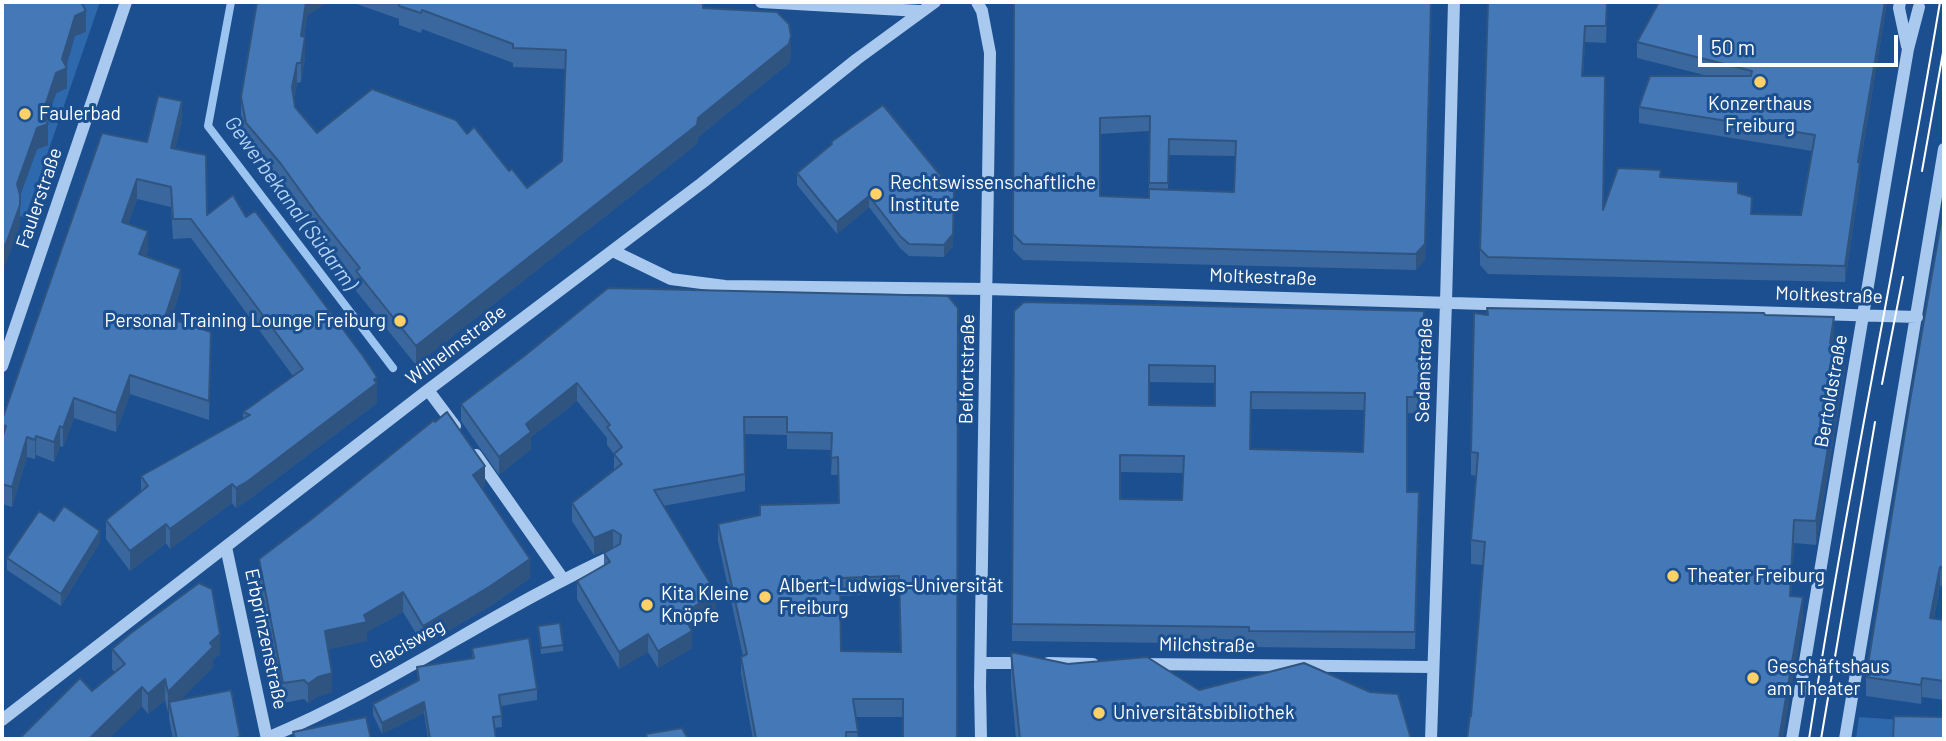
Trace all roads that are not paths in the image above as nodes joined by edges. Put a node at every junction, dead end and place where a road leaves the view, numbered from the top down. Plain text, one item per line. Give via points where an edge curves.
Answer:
1 (126, 2) edge
2 (761, 2) edge
3 (935, 2) edge
4 (977, 2) edge
5 (1454, 2) edge
6 (1900, 2) edge
7 (1919, 7) dead end
8 (920, 11) junction
9 (1908, 49) junction
10 (1944, 149) edge
11 (613, 250) junction
12 (987, 289) junction
13 (1446, 302) junction
14 (1864, 316) junction
15 (1917, 317) junction
16 (2, 366) edge
17 (428, 390) junction
18 (226, 547) junction
19 (613, 556) edge
20 (563, 579) junction
21 (981, 663) junction
22 (1104, 664) edge
23 (1132, 664) edge
24 (1433, 667) junction
25 (2, 720) edge
26 (267, 738) edge
27 (981, 739) edge
28 (1431, 739) edge
29 (1792, 739) edge
30 (1845, 739) edge

1 - 16 street, Faulerstraße
2 - 8 street
3 - 8 street, Wilhelmstraße
4 - 12 street, Belfortstraße via 990,53
5 - 13 street, Sedanstraße
6 - 9 street, Bertoldstraße
7 - 9 street, Bertoldstraße
8 - 11 street, Wilhelmstraße
9 - 14 street, Bertoldstraße
10 - 15 street
11 - 12 street, Moltkestraße via 671,278 725,286
11 - 17 street, Wilhelmstraße
12 - 13 street, Moltkestraße
12 - 21 street, Belfortstraße
13 - 14 street, Moltkestraße
13 - 24 street, Sedanstraße
14 - 15 street, Moltkestraße
14 - 29 street, Bertoldstraße
15 - 30 street
17 - 18 street, Wilhelmstraße
17 - 20 street
18 - 25 street, Wilhelmstraße
18 - 26 street, Erbprinzenstraße
19 - 20 street, Glacisweg
20 - 26 street, Glacisweg via 380,682
21 - 22 street
21 - 27 street, Belfortstraße
23 - 24 street, Milchstraße
24 - 28 street, Sedanstraße

